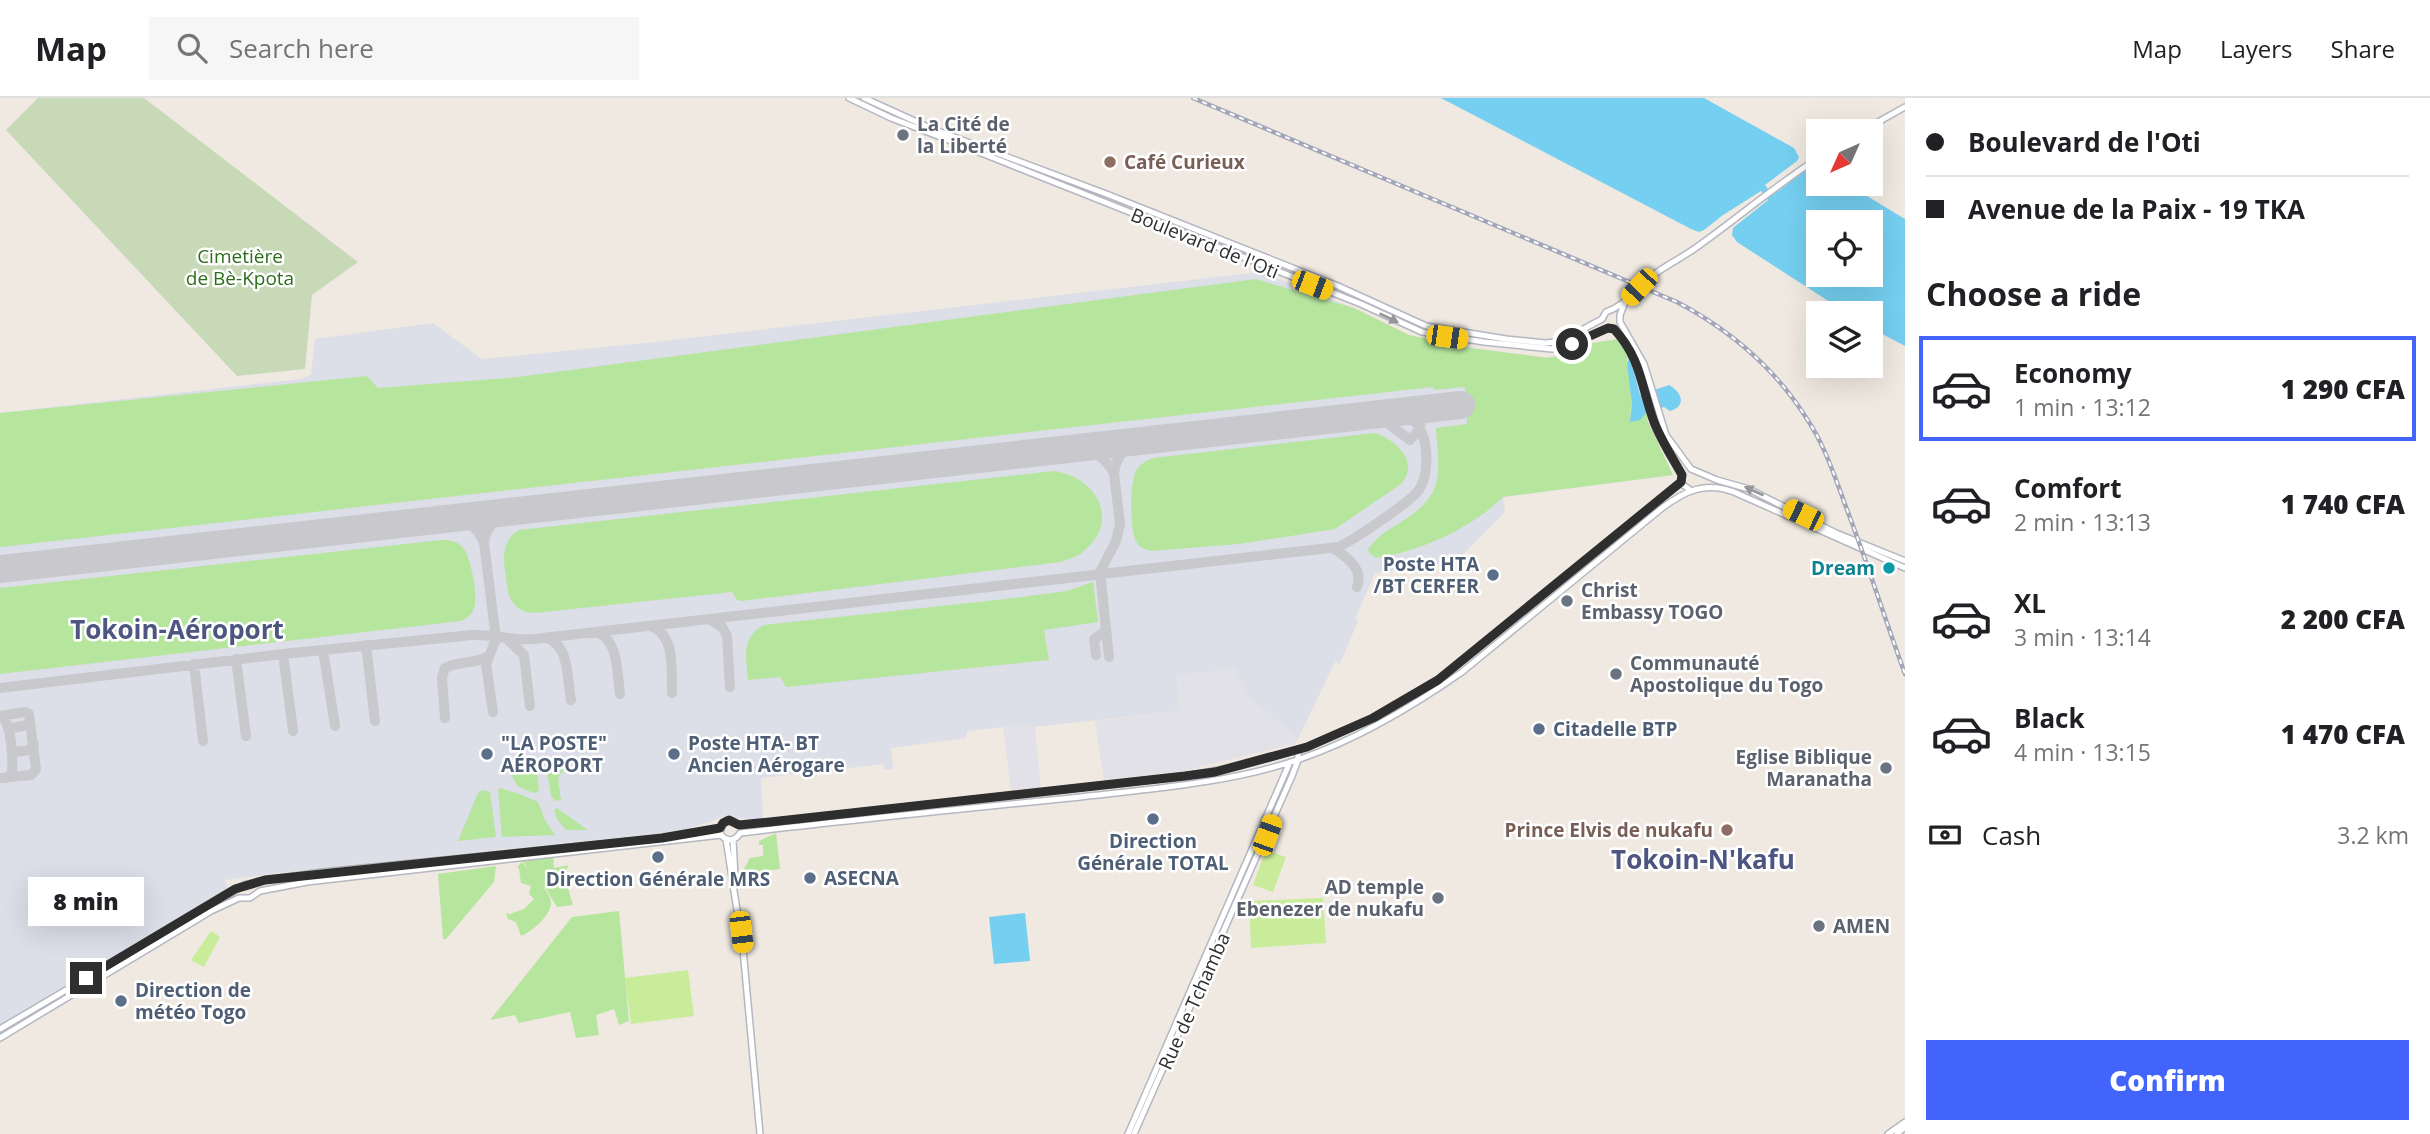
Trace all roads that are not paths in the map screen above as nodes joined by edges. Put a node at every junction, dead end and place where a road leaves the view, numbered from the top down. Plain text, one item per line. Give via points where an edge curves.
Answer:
1 (849, 98) edge
2 (864, 98) edge
3 (1905, 107) edge
4 (875, 108) junction
5 (1883, 119) edge
6 (1806, 166) edge
7 (1625, 302) junction
8 (1614, 310) junction
9 (1602, 319) junction
10 (1620, 319) junction
11 (1611, 328) junction
12 (1641, 364) junction
13 (1658, 425) junction
14 (1691, 468) junction
15 (1702, 475) junction
16 (1682, 478) junction
17 (1699, 487) junction
18 (1690, 490) junction
19 (1783, 505) junction
20 (1779, 513) junction
21 (1905, 561) edge
22 (1905, 568) edge
23 (1298, 750) junction
24 (1290, 753) junction
25 (1298, 760) junction
26 (1290, 761) junction
27 (739, 825) junction
28 (720, 828) junction
29 (740, 833) junction
30 (723, 837) junction
31 (733, 840) junction
32 (734, 880) junction
33 (0, 1029) edge
34 (0, 1038) edge
35 (1905, 1125) edge
36 (760, 1134) edge
37 (1128, 1134) edge
38 (1134, 1134) edge
39 (1888, 1134) edge
40 (1897, 1134) edge

1 - 4 main road, Boulevard de l'Oti
2 - 4 main road, Boulevard de l'Oti
3 - 5 main road
4 - 9 main road, Boulevard de l'Oti via 1338,286 1426,326 1545,343 1571,336
4 -> 11 main road, Boulevard de l'Oti via 1422,332 1544,349 1563,347
6 - 7 main road via 1644,282
7 - 8 main road
7 - 10 main road
8 - 9 main road
8 - 10 main road
9 - 11 main road
10 - 11 main road
10 - 12 main road
11 - 12 main road
12 - 13 main road
13 - 14 main road
13 - 16 main road
14 - 15 main road
14 - 16 main road
15 - 17 main road
19 -> 15 main road
16 - 18 main road
16 - 23 main road via 1449,672 1395,706
17 - 18 main road
17 - 20 main road via 1727,490
18 - 25 main road via 1430,695
19 - 20 main road
19 - 21 main road
20 - 22 main road
23 - 24 main road
23 - 25 main road, Rue de Tchamba
24 - 26 main road, Rue de Tchamba
24 - 27 main road via 1185,776
25 - 26 main road
25 - 38 main road, Rue de Tchamba
26 - 29 main road via 1201,782
26 - 37 main road, Rue de Tchamba
27 - 28 main road via 729,820
27 - 29 main road
28 - 30 main road
28 - 33 main road via 662,838 321,872 244,885
29 - 31 main road
30 - 31 main road
30 - 32 main road
30 - 34 main road via 338,878 260,891 211,911
31 - 32 main road
32 - 36 main road
35 - 39 main road
35 - 40 main road

